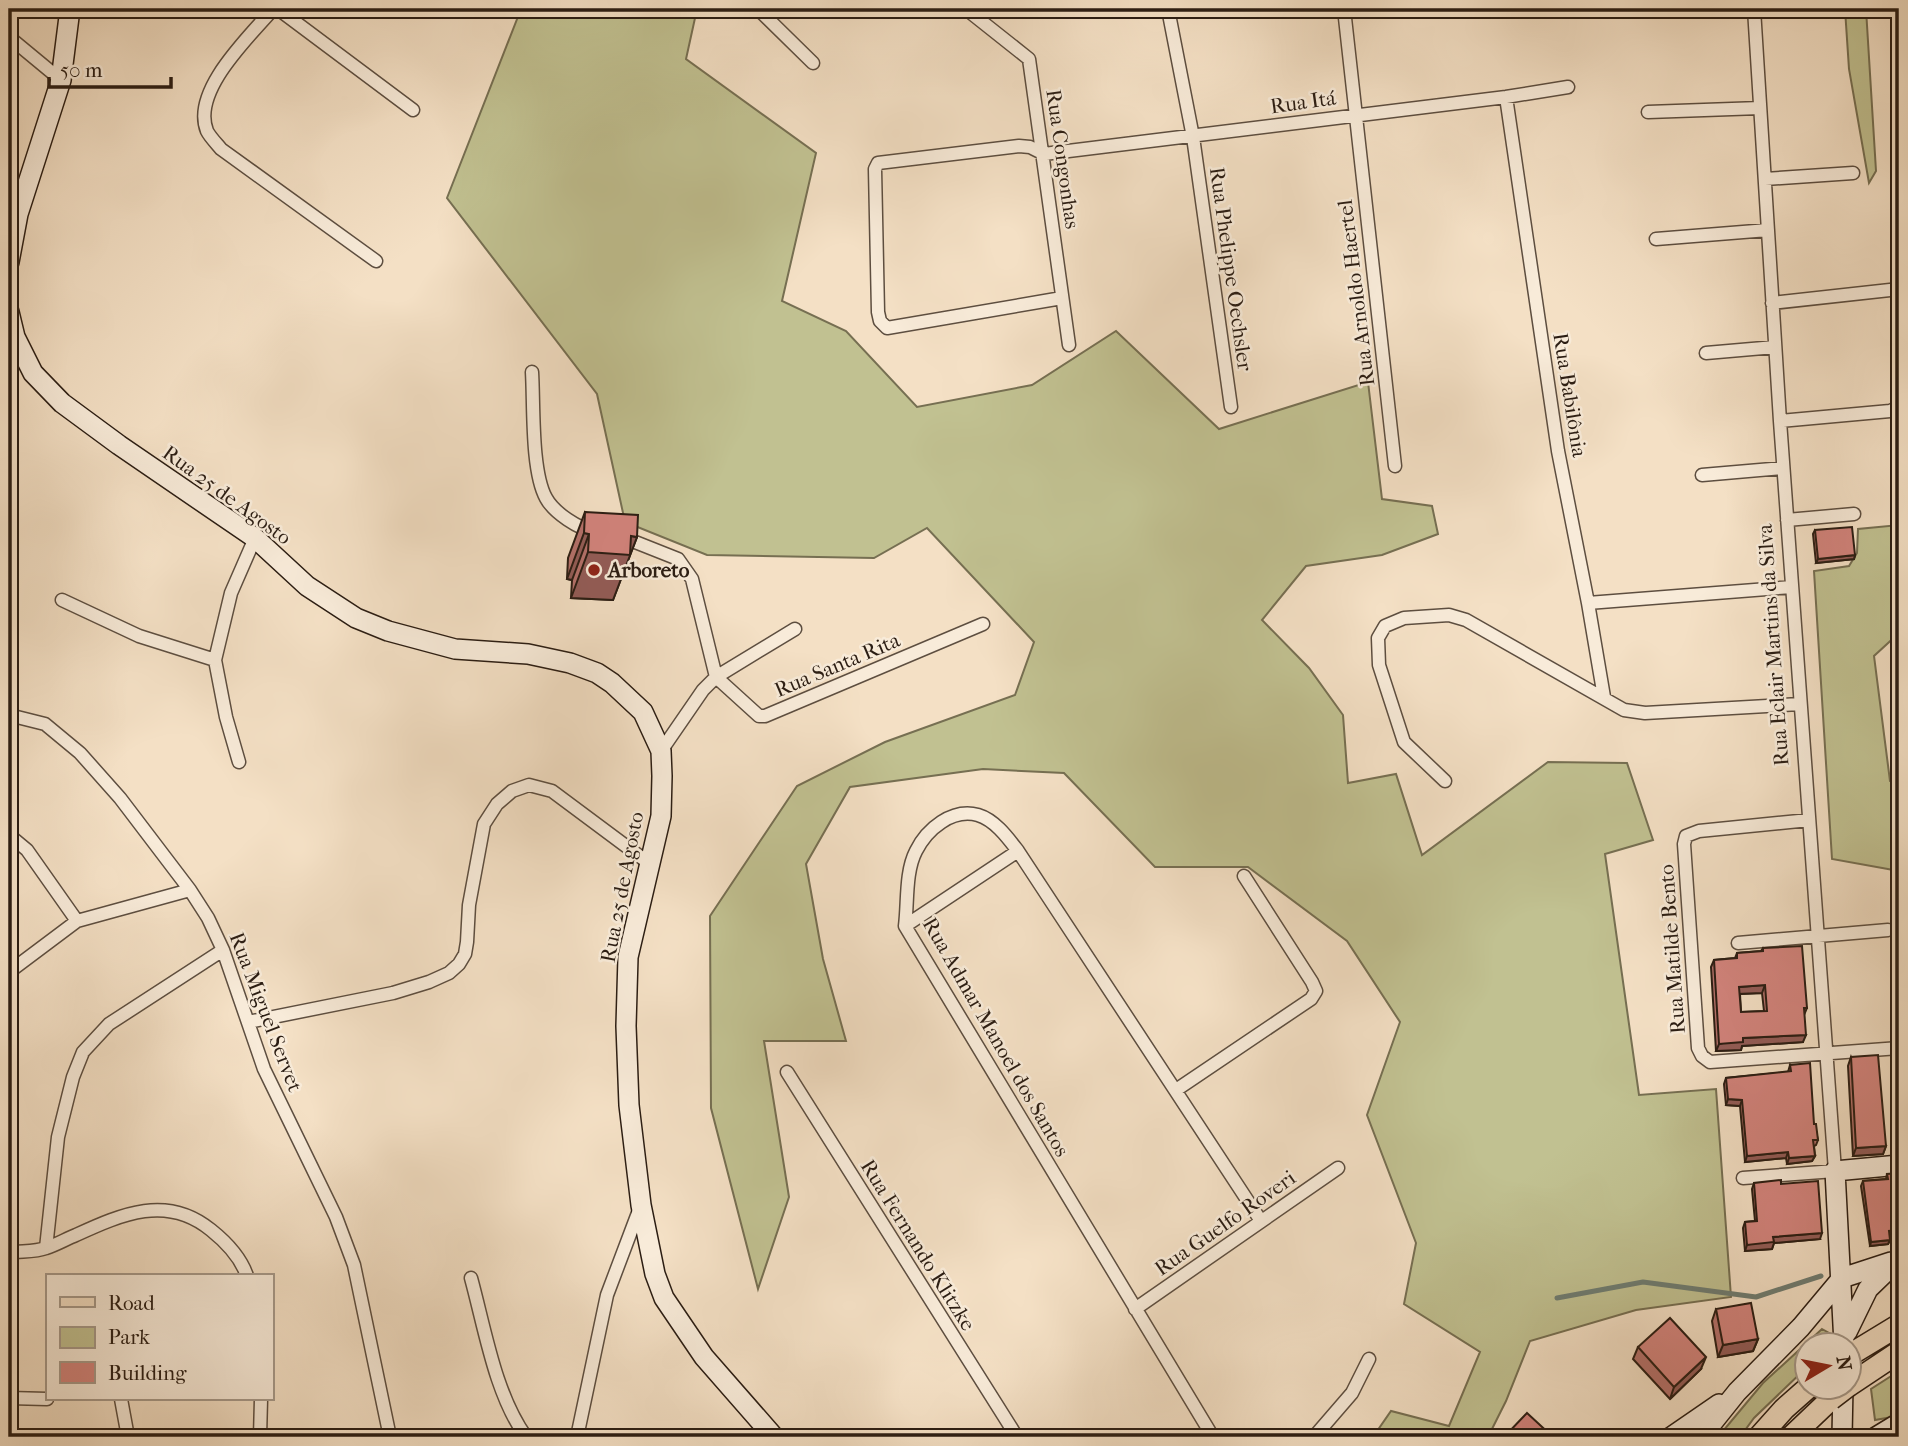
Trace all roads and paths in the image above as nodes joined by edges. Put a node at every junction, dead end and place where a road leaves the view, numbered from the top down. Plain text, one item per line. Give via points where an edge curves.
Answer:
1 (70, 9) edge
2 (273, 9) edge
3 (278, 9) edge
4 (758, 9) edge
5 (966, 9) edge
6 (1168, 9) edge
7 (1344, 9) edge
8 (1754, 9) edge
9 (9, 37) edge
10 (813, 63) dead end
11 (61, 80) junction
12 (1568, 87) dead end
13 (1506, 97) junction
14 (1760, 108) junction
15 (413, 110) dead end
16 (1648, 112) dead end
17 (1355, 115) junction
18 (1193, 137) junction
19 (1044, 155) junction
20 (1853, 173) dead end
21 (1765, 179) junction
22 (13, 210) edge
23 (1768, 230) junction
24 (1656, 239) dead end
25 (376, 261) dead end
26 (9, 262) edge
27 (1899, 289) edge
28 (1062, 298) junction
29 (1772, 303) junction
30 (9, 312) edge
31 (1069, 345) dead end
32 (1775, 347) junction
33 (1706, 353) dead end
34 (532, 372) dead end
35 (1231, 407) dead end
36 (1899, 407) edge
37 (1780, 422) junction
38 (1395, 466) dead end
39 (1783, 468) junction
40 (1702, 475) dead end
41 (1854, 514) dead end
42 (1787, 520) junction
43 (255, 538) junction
44 (1792, 587) junction
45 (62, 600) dead end
46 (1588, 603) junction
47 (983, 624) dead end
48 (795, 629) dead end
49 (215, 660) junction
50 (716, 677) junction
51 (1604, 697) junction
52 (1800, 704) junction
53 (9, 715) edge
54 (661, 751) junction
55 (239, 762) dead end
56 (1445, 781) dead end
57 (1809, 820) junction
58 (9, 835) edge
59 (1018, 851) junction
60 (650, 864) junction
61 (1244, 876) dead end
62 (190, 890) junction
63 (78, 921) junction
64 (905, 926) junction
65 (1888, 930) dead end
66 (1817, 936) junction
67 (1738, 943) dead end
68 (223, 950) junction
69 (9, 972) edge
70 (248, 1022) junction
71 (1899, 1048) edge
72 (1826, 1053) junction
73 (787, 1072) dead end
74 (1176, 1090) junction
75 (1899, 1165) edge
76 (1338, 1168) dead end
77 (1835, 1171) junction
78 (1743, 1178) dead end
79 (641, 1205) junction
80 (1261, 1222) junction
81 (46, 1248) junction
82 (9, 1253) edge
83 (1899, 1260) edge
84 (246, 1274) edge
85 (471, 1278) dead end
86 (1842, 1278) junction
87 (1135, 1309) junction
88 (1899, 1325) edge
89 (1801, 1327) junction
90 (1836, 1330) edge
91 (1845, 1330) edge
92 (1850, 1330) edge
93 (1862, 1335) edge
94 (1899, 1352) edge
95 (1370, 1359) dead end
96 (1862, 1376) edge
97 (1737, 1392) junction
98 (9, 1398) edge
99 (46, 1399) edge
100 (121, 1400) edge
101 (261, 1400) edge
102 (1795, 1400) edge
103 (1831, 1400) edge
104 (1843, 1400) edge
105 (1899, 1423) edge
106 (128, 1437) edge
107 (260, 1437) edge
108 (390, 1437) edge
109 (526, 1437) edge
110 (577, 1437) edge
111 (774, 1437) edge
112 (1017, 1437) edge
113 (1213, 1437) edge
114 (1314, 1437) edge
115 (1671, 1437) edge
116 (1701, 1437) edge
117 (1759, 1437) edge
118 (1791, 1437) edge
119 (1842, 1437) edge
120 (1876, 1437) edge

1 - 11 street
2 - 25 street via 210,89 204,111 207,132 221,149
3 - 15 street
4 - 10 street
5 - 19 street, Rua Congonhas via 1029,59
6 - 18 street, Rua Phelippe Oechsler
7 - 17 street, Rua Arnoldo Haertel
8 - 14 street, Rua Eclair Martins da Silva
9 - 11 street
11 - 22 street
12 - 13 street, Rua Itá
13 - 17 street, Rua Itá
13 - 46 street, Rua Babilônia via 1558,450
14 - 16 street
14 - 21 street, Rua Eclair Martins da Silva
17 - 18 street, Rua Itá
17 - 38 street, Rua Arnoldo Haertel
18 - 19 street, Rua Itá
18 - 35 street, Rua Phelippe Oechsler
19 - 28 street, Rua Congonhas
19 - 28 street via 1019,146 878,163 878,312 887,328
20 - 21 street
21 - 23 street, Rua Eclair Martins da Silva
22 - 26 street
23 - 24 street
23 - 29 street, Rua Eclair Martins da Silva
27 - 29 street
28 - 31 street, Rua Congonhas
29 - 32 street, Rua Eclair Martins da Silva
30 - 43 street, Rua 25 de Agosto via 15,337 33,373 62,403
32 - 33 street
32 - 37 street, Rua Eclair Martins da Silva
34 - 50 street via 537,467 546,498 562,516 589,530 627,537 678,559 692,579
36 - 37 street
37 - 39 street, Rua Eclair Martins da Silva
39 - 40 street
39 - 42 street, Rua Eclair Martins da Silva
41 - 42 street
42 - 44 street, Rua Eclair Martins da Silva
43 - 49 street via 231,593
43 - 54 street, Rua 25 de Agosto via 307,586 356,618 388,631 454,649 528,654 597,673 643,712
44 - 46 street
44 - 52 street, Rua Eclair Martins da Silva
45 - 49 street via 139,636
46 - 51 street, Rua Babilônia
47 - 50 street, Rua Santa Rita via 765,716 759,716
48 - 50 street
49 - 55 street
50 - 54 street
51 - 52 street via 1624,710 1645,713
51 - 56 street via 1466,620 1449,615 1404,618 1385,626 1378,638 1378,665 1404,743
52 - 57 street, Rua Eclair Martins da Silva
53 - 62 street, Rua Miguel Servet via 46,724 80,753
54 - 60 street, Rua 25 de Agosto via 661,816
57 - 66 street, Rua Eclair Martins da Silva
57 - 72 street, Rua Matilde Bento via 1686,836 1698,1048 1710,1062
58 - 63 street via 27,850
59 - 64 street
59 - 64 street, Rua Admar Manoel dos Santos via 1001,829 978,815 957,816 937,824 915,852
59 - 74 street, Rua Admar Manoel dos Santos
60 - 70 street via 552,791 530,785 512,791 484,824 465,954 449,973 393,993
60 - 79 street, Rua 25 de Agosto via 628,957 626,1026 629,1105
61 - 74 street via 1316,991 1311,999
62 - 63 street
62 - 68 street, Rua Miguel Servet
63 - 69 street
64 - 87 street, Rua Admar Manoel dos Santos
65 - 66 street
66 - 67 street
66 - 72 street, Rua Eclair Martins da Silva
68 - 70 street, Rua Miguel Servet
68 - 81 street via 109,1024 83,1052 58,1137
70 - 108 street, Rua Miguel Servet via 264,1069 336,1217 354,1265
71 - 72 street
72 - 77 street, Rua Eclair Martins da Silva
73 - 112 street, Rua Fernando Klitzke
74 - 80 street, Rua Admar Manoel dos Santos
75 - 77 street
76 - 80 street, Rua Guelfo Roveri
77 - 78 street
77 - 86 street, Rua Eclair Martins da Silva
79 - 110 street via 607,1295
79 - 111 street, Rua 25 de Agosto via 664,1298 704,1357
80 - 87 street, Rua Guelfo Roveri
81 - 82 street
81 - 84 street via 119,1217 150,1209 176,1210 202,1222 225,1241
83 - 86 street
83 - 92 street via 1868,1289
85 - 109 street via 503,1394
86 - 89 street
86 - 91 street, Rua Eclair Martins da Silva
87 - 113 street, Rua Admar Manoel dos Santos
88 - 93 main road
89 - 90 street via 1826,1318
89 - 97 street
94 - 96 main road
95 - 114 street via 1352,1393
97 - 115 street
97 - 116 street
98 - 99 street
100 - 106 street
101 - 107 street
102 - 117 main road
103 - 118 main road
104 - 119 street
105 - 120 street

